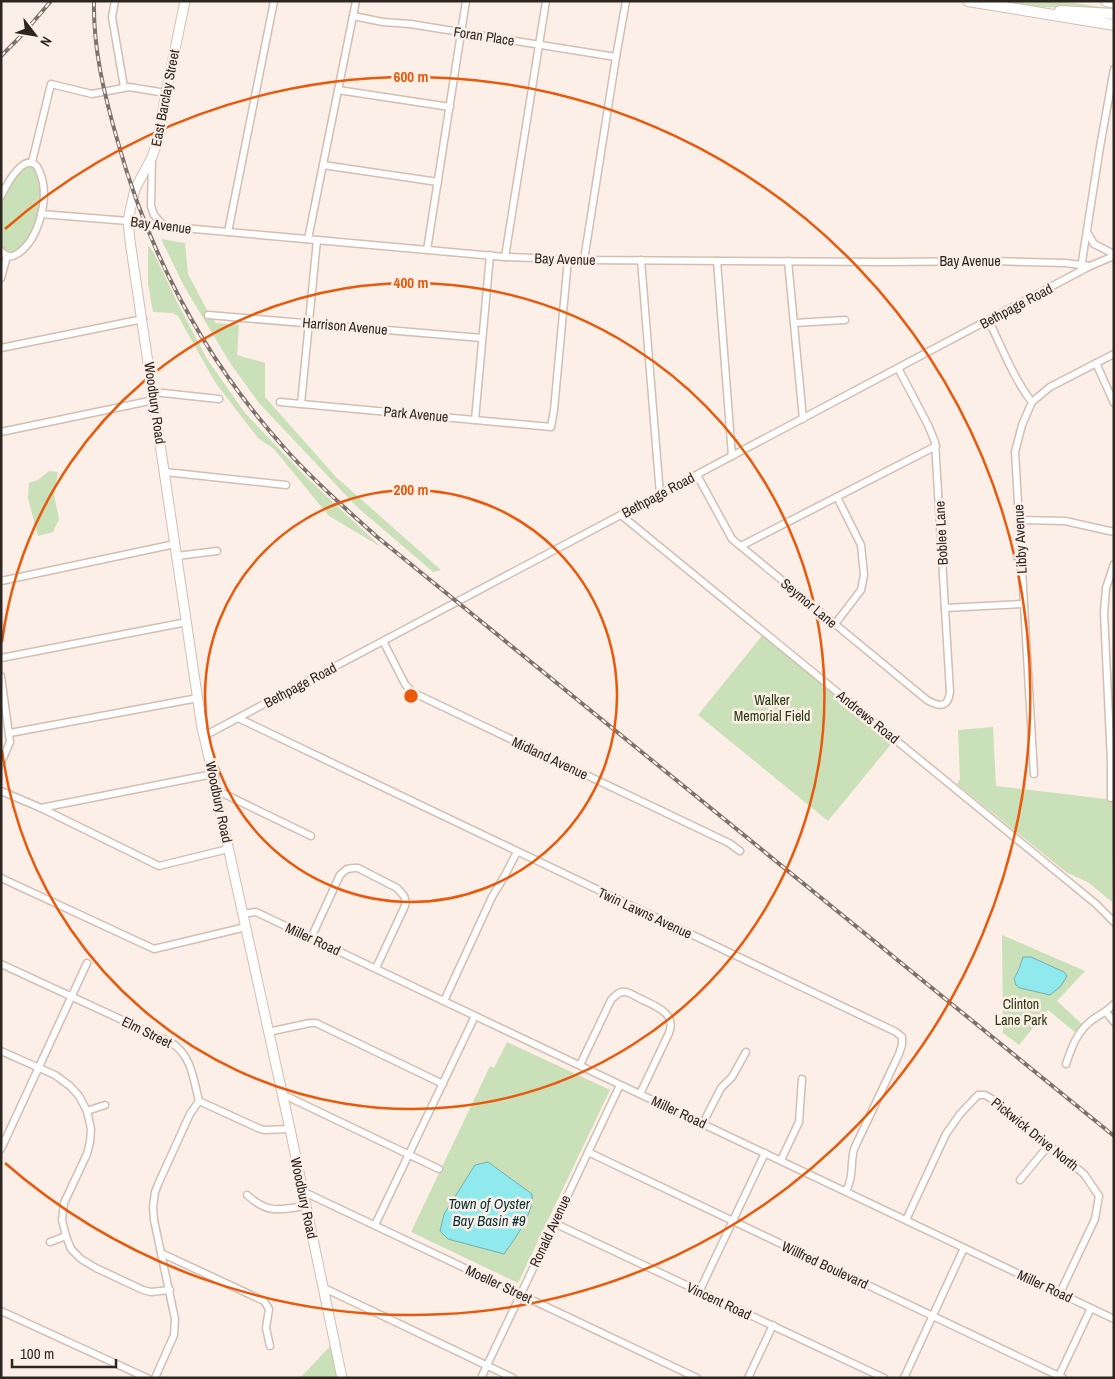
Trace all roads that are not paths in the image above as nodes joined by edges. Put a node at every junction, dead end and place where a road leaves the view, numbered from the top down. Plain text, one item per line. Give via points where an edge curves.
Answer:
1 (115, 1) edge
2 (185, 1) edge
3 (274, 1) edge
4 (356, 1) edge
5 (466, 1) edge
6 (546, 1) edge
7 (626, 1) edge
8 (968, 1) edge
9 (1106, 1) edge
10 (1114, 3) edge
11 (1027, 11) junction
12 (1114, 14) edge
13 (353, 16) junction
14 (1114, 25) edge
15 (462, 32) junction
16 (539, 45) junction
17 (616, 58) junction
18 (1114, 69) edge
19 (124, 87) junction
20 (338, 90) junction
21 (166, 93) junction
22 (450, 107) junction
23 (152, 157) junction
24 (32, 162) junction
25 (323, 165) junction
26 (438, 182) junction
27 (1, 196) edge
28 (41, 214) junction
29 (128, 221) junction
30 (164, 226) junction
31 (228, 232) junction
32 (1087, 232) junction
33 (308, 239) junction
34 (317, 240) junction
35 (427, 250) junction
36 (1, 251) edge
37 (490, 255) junction
38 (1114, 255) edge
39 (7, 256) junction
40 (505, 257) junction
41 (568, 259) junction
42 (584, 260) junction
43 (642, 260) junction
44 (717, 261) junction
45 (788, 261) junction
46 (1081, 268) junction
47 (1, 278) edge
48 (208, 315) dead end
49 (142, 319) junction
50 (845, 320) dead end
51 (988, 321) junction
52 (309, 323) junction
53 (794, 323) junction
54 (482, 338) junction
55 (1, 348) edge
56 (1114, 354) edge
57 (1096, 363) junction
58 (898, 368) junction
59 (154, 396) junction
60 (220, 399) dead end
61 (280, 402) dead end
62 (1032, 402) junction
63 (1114, 403) edge
64 (301, 404) junction
65 (803, 419) junction
66 (475, 420) junction
67 (1, 432) edge
68 (936, 446) junction
69 (732, 456) junction
70 (165, 472) junction
71 (697, 475) junction
72 (286, 485) dead end
73 (660, 495) junction
74 (837, 497) junction
75 (621, 515) junction
76 (1019, 520) junction
77 (1114, 532) edge
78 (175, 544) junction
79 (741, 546) junction
80 (217, 551) dead end
81 (177, 556) junction
82 (1114, 564) edge
83 (1112, 575) edge
84 (1, 581) edge
85 (1023, 604) junction
86 (945, 608) junction
87 (187, 622) junction
88 (835, 624) junction
89 (382, 641) junction
90 (1, 658) edge
91 (1110, 673) edge
92 (1, 676) edge
93 (198, 698) junction
94 (945, 704) joint
95 (238, 718) junction
96 (10, 733) junction
97 (204, 736) junction
98 (1112, 761) edge
99 (1, 763) edge
100 (213, 774) junction
101 (1034, 774) dead end
102 (216, 790) junction
103 (1, 791) edge
104 (1112, 798) dead end
105 (41, 808) junction
106 (311, 836) dead end
107 (228, 849) junction
108 (740, 851) dead end
109 (518, 852) junction
110 (1, 878) edge
111 (242, 914) junction
112 (1114, 922) edge
113 (246, 927) junction
114 (311, 938) junction
115 (88, 963) dead end
116 (1, 964) edge
117 (376, 968) junction
118 (72, 997) junction
119 (444, 1001) junction
120 (1114, 1004) edge
121 (1106, 1012) junction
122 (475, 1016) junction
123 (1114, 1022) edge
124 (268, 1032) junction
125 (1, 1051) edge
126 (746, 1052) dead end
127 (1066, 1064) dead end
128 (580, 1065) junction
129 (39, 1068) junction
130 (802, 1078) dead end
131 (443, 1084) junction
132 (620, 1085) junction
133 (282, 1094) junction
134 (640, 1094) junction
135 (199, 1100) junction
136 (105, 1105) dead end
137 (87, 1111) junction
138 (703, 1124) junction
139 (290, 1129) junction
140 (3, 1138) edge
141 (1048, 1146) junction
142 (1, 1149) edge
143 (588, 1152) junction
144 (765, 1153) junction
145 (409, 1154) junction
146 (781, 1160) junction
147 (439, 1169) dead end
148 (1020, 1180) dead end
149 (302, 1191) junction
150 (846, 1191) junction
151 (247, 1195) dead end
152 (305, 1206) junction
153 (906, 1220) junction
154 (732, 1221) junction
155 (554, 1223) junction
156 (375, 1225) junction
157 (66, 1236) junction
158 (50, 1242) dead end
159 (964, 1248) junction
160 (161, 1253) junction
161 (322, 1287) junction
162 (170, 1290) junction
163 (699, 1292) junction
164 (1060, 1293) junction
165 (520, 1294) junction
166 (1091, 1308) junction
167 (1, 1310) edge
168 (932, 1316) junction
169 (1114, 1319) edge
170 (773, 1325) junction
171 (270, 1346) dead end
172 (487, 1365) junction
173 (1060, 1377) edge
174 (146, 1378) edge
175 (155, 1378) edge
176 (342, 1378) edge
177 (481, 1378) edge
178 (513, 1378) edge
179 (696, 1378) edge
180 (748, 1378) edge
181 (884, 1378) edge
182 (904, 1378) edge

1 - 19 street via 112,17
2 - 21 main road, East Barclay Street
3 - 31 street
4 - 13 street
5 - 15 street
6 - 16 street
7 - 17 street
8 - 11 main road
9 - 10 main road
11 - 12 main road
11 - 14 main road
13 - 15 street, Foran Place
13 - 20 street
15 - 16 street, Foran Place
15 - 22 street
16 - 17 street, Foran Place
16 - 40 street
17 - 42 street
18 - 32 street
19 - 21 street
19 - 24 street via 92,94 51,84
20 - 22 street
20 - 25 street
21 - 23 main road, East Barclay Street
22 - 26 street
23 - 29 main road, East Barclay Street via 135,189
23 - 30 street via 152,206 154,215
24 - 27 street via 16,172
24 - 28 street via 42,179
25 - 26 street
25 - 33 street
26 - 35 street
28 - 29 street, Bay Avenue
28 - 39 street via 28,244 15,255
29 - 30 street, Bay Avenue
29 - 49 main road, Woodbury Road
30 - 31 street, Bay Avenue
31 - 33 street, Bay Avenue
32 - 38 street via 1094,244
32 - 46 street
33 - 34 street, Bay Avenue
34 - 35 street, Bay Avenue
34 - 52 street
35 - 37 street, Bay Avenue
36 - 39 street
37 - 40 street, Bay Avenue
37 - 54 street
38 - 46 street, Bay Avenue
39 - 47 street
40 - 41 street, Bay Avenue
41 - 42 street, Bay Avenue
41 - 66 street, Park Avenue via 551,427
42 - 43 street, Bay Avenue
43 - 44 street, Bay Avenue
43 - 73 street
44 - 45 street, Bay Avenue
44 - 69 street
45 - 46 street, Bay Avenue via 993,261 1065,263
45 - 53 street
46 - 51 street, Bethpage Road
48 - 52 street, Harrison Avenue
49 - 55 street
49 - 59 main road, Woodbury Road
50 - 53 street
51 - 58 street, Bethpage Road
51 - 62 street
52 - 54 street, Harrison Avenue
52 - 64 street
53 - 65 street
54 - 66 street
56 - 57 street, Libby Avenue
57 - 62 street, Libby Avenue via 1050,388
57 - 63 street
58 - 65 street, Bethpage Road
58 - 68 street, Boblee Lane
59 - 60 street
59 - 67 street
59 - 70 main road, Woodbury Road
61 - 64 street, Park Avenue
62 - 76 street, Libby Avenue via 1015,452
64 - 66 street, Park Avenue
65 - 69 street, Bethpage Road
68 - 74 street
68 - 86 street, Boblee Lane
69 - 71 street, Bethpage Road
70 - 72 street
70 - 78 main road, Woodbury Road
71 - 73 street, Bethpage Road
71 - 79 street, Seymor Lane via 732,539
73 - 75 street, Bethpage Road
74 - 79 street
74 - 88 street via 861,545 864,575 861,590
75 - 89 street, Bethpage Road
75 - 112 street, Andrews Road
76 - 77 street via 1065,522
76 - 85 street, Libby Avenue
78 - 81 main road, Woodbury Road
78 - 84 street
79 - 88 street, Seymor Lane
80 - 81 street
81 - 87 main road, Woodbury Road
82 - 83 street
83 - 91 street via 1106,588 1104,613
85 - 86 street
85 - 101 street, Libby Avenue
86 - 94 street, Boblee Lane via 950,692
87 - 90 street
87 - 93 main road, Woodbury Road
88 - 94 street, Seymor Lane via 927,700
89 - 95 street, Bethpage Road
89 - 108 street, Midland Avenue via 412,692
91 - 98 street
92 - 96 street
93 - 96 street
93 - 97 main road, Woodbury Road
95 - 97 street, Bethpage Road
95 - 109 street, Twin Lawns Avenue
96 - 99 street via 10,742
97 - 100 main road, Woodbury Road
98 - 104 street
100 - 102 main road, Woodbury Road
100 - 105 street
102 - 106 street
102 - 107 main road, Woodbury Road
103 - 105 street
105 - 107 street via 159,866
107 - 111 main road, Woodbury Road
109 - 119 street via 492,897
109 - 150 street, Twin Lawns Avenue via 902,1037 899,1054 854,1149 852,1176
110 - 113 street via 154,949
111 - 113 main road, Woodbury Road
111 - 114 street, Miller Road via 256,912
113 - 124 main road, Woodbury Road
114 - 117 street, Miller Road
114 - 117 street via 340,875 354,868 372,875 397,888 406,902
115 - 118 street
116 - 118 street, Elm Street
117 - 119 street, Miller Road
118 - 129 street
118 - 135 street, Elm Street via 179,1048 190,1066
119 - 122 street, Miller Road
120 - 121 street
121 - 123 street
121 - 127 street via 1086,1024 1072,1044
122 - 128 street, Miller Road
122 - 131 street
124 - 131 street via 316,1024
124 - 133 main road, Woodbury Road
125 - 129 street
126 - 138 street via 732,1077 718,1092
128 - 132 street, Miller Road
128 - 134 street via 617,993 625,992 664,1010 672,1024
129 - 137 street via 70,1086
129 - 140 street
130 - 146 street via 799,1122
131 - 145 street
132 - 134 street, Miller Road
132 - 143 street, Ronald Avenue
133 - 139 main road, Woodbury Road
133 - 145 street
134 - 138 street, Miller Road
135 - 139 street via 264,1130
135 - 160 street via 155,1192 154,1220
136 - 137 street
137 - 157 street via 90,1142 64,1203 62,1220
138 - 144 street, Miller Road
139 - 149 main road, Woodbury Road
140 - 142 street
141 - 148 street
141 - 153 street, Pickwick Drive North via 992,1098 978,1095 946,1134
141 - 164 street, Pickwick Drive North via 1084,1174 1099,1196 1095,1219
143 - 154 street, Willfred Boulevard
143 - 155 street, Ronald Avenue
144 - 146 street, Miller Road
144 - 154 street
145 - 147 street
145 - 156 street
146 - 150 street, Miller Road
149 - 152 main road, Woodbury Road
149 - 156 street, Moeller Street
150 - 153 street, Miller Road
151 - 152 street via 269,1210
152 - 161 main road, Woodbury Road
153 - 159 street, Miller Road
154 - 163 street
154 - 168 street, Willfred Boulevard
155 - 163 street, Vincent Road
155 - 165 street, Ronald Avenue
156 - 165 street, Moeller Street
157 - 158 street
157 - 162 street via 81,1259 96,1268 143,1290
159 - 164 street, Miller Road
159 - 168 street
160 - 162 street
160 - 171 street via 264,1301 269,1310 266,1328
161 - 172 street
161 - 176 main road, Woodbury Road
162 - 175 street via 174,1335
163 - 170 street, Vincent Road
164 - 166 street, Miller Road
165 - 172 street, Ronald Avenue
165 - 179 street, Moeller Street
166 - 169 street, Miller Road
166 - 173 street
167 - 174 street
168 - 173 street, Willfred Boulevard
168 - 182 street
170 - 180 street
170 - 181 street, Vincent Road
172 - 177 street, Ronald Avenue
172 - 178 street

